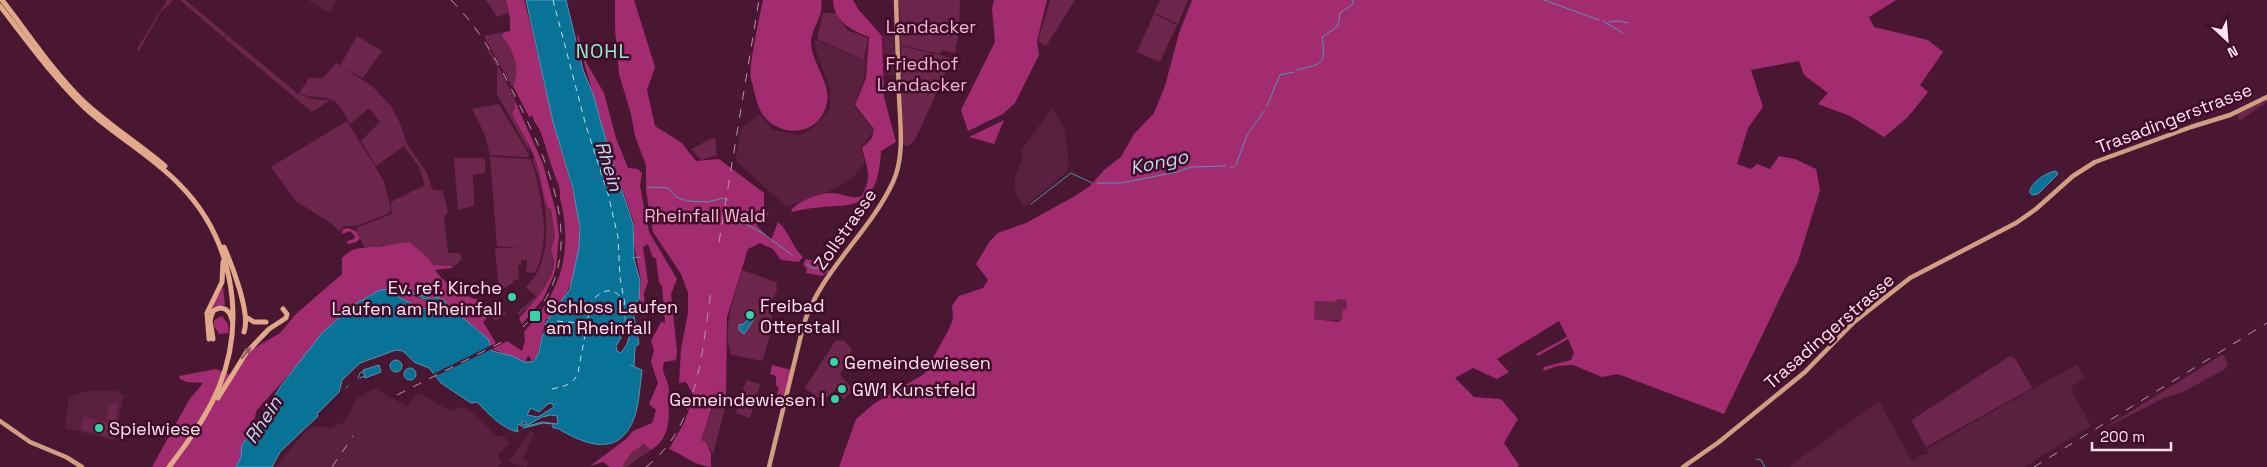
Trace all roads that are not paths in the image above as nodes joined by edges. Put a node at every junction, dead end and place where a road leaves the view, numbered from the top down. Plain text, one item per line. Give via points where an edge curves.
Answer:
1 (896, 0) edge
2 (2, 4) edge
3 (37, 51) junction
4 (2267, 97) edge
5 (216, 237) junction
6 (224, 247) junction
7 (283, 309) dead end
8 (246, 317) junction
9 (266, 322) dead end
10 (233, 330) junction
11 (244, 332) dead end
12 (218, 398) junction
13 (0, 421) edge
14 (82, 467) edge
15 (171, 467) edge
16 (769, 467) edge
17 (1683, 467) edge

1 - 16 main road, Zollstrasse via 898,168 885,197 810,306
2 - 3 highway
3 - 5 highway via 63,86 89,112 182,186 203,212
3 - 6 highway via 87,104 184,184 205,211
4 - 17 main road, Trasadingerstrasse via 2234,114 2095,162 2073,176 2016,224 1910,278 1854,322 1801,376
5 - 10 highway via 231,287
5 - 10 highway via 224,274 208,313 211,339 210,320 218,308 229,312
6 - 8 highway
6 - 12 highway via 235,289 236,324 232,358
12 -> 7 highway via 242,358 286,318
8 - 9 highway via 254,322
8 - 11 highway
10 - 15 highway via 227,364 216,395
12 - 15 highway via 199,431
13 - 14 main road via 30,442

